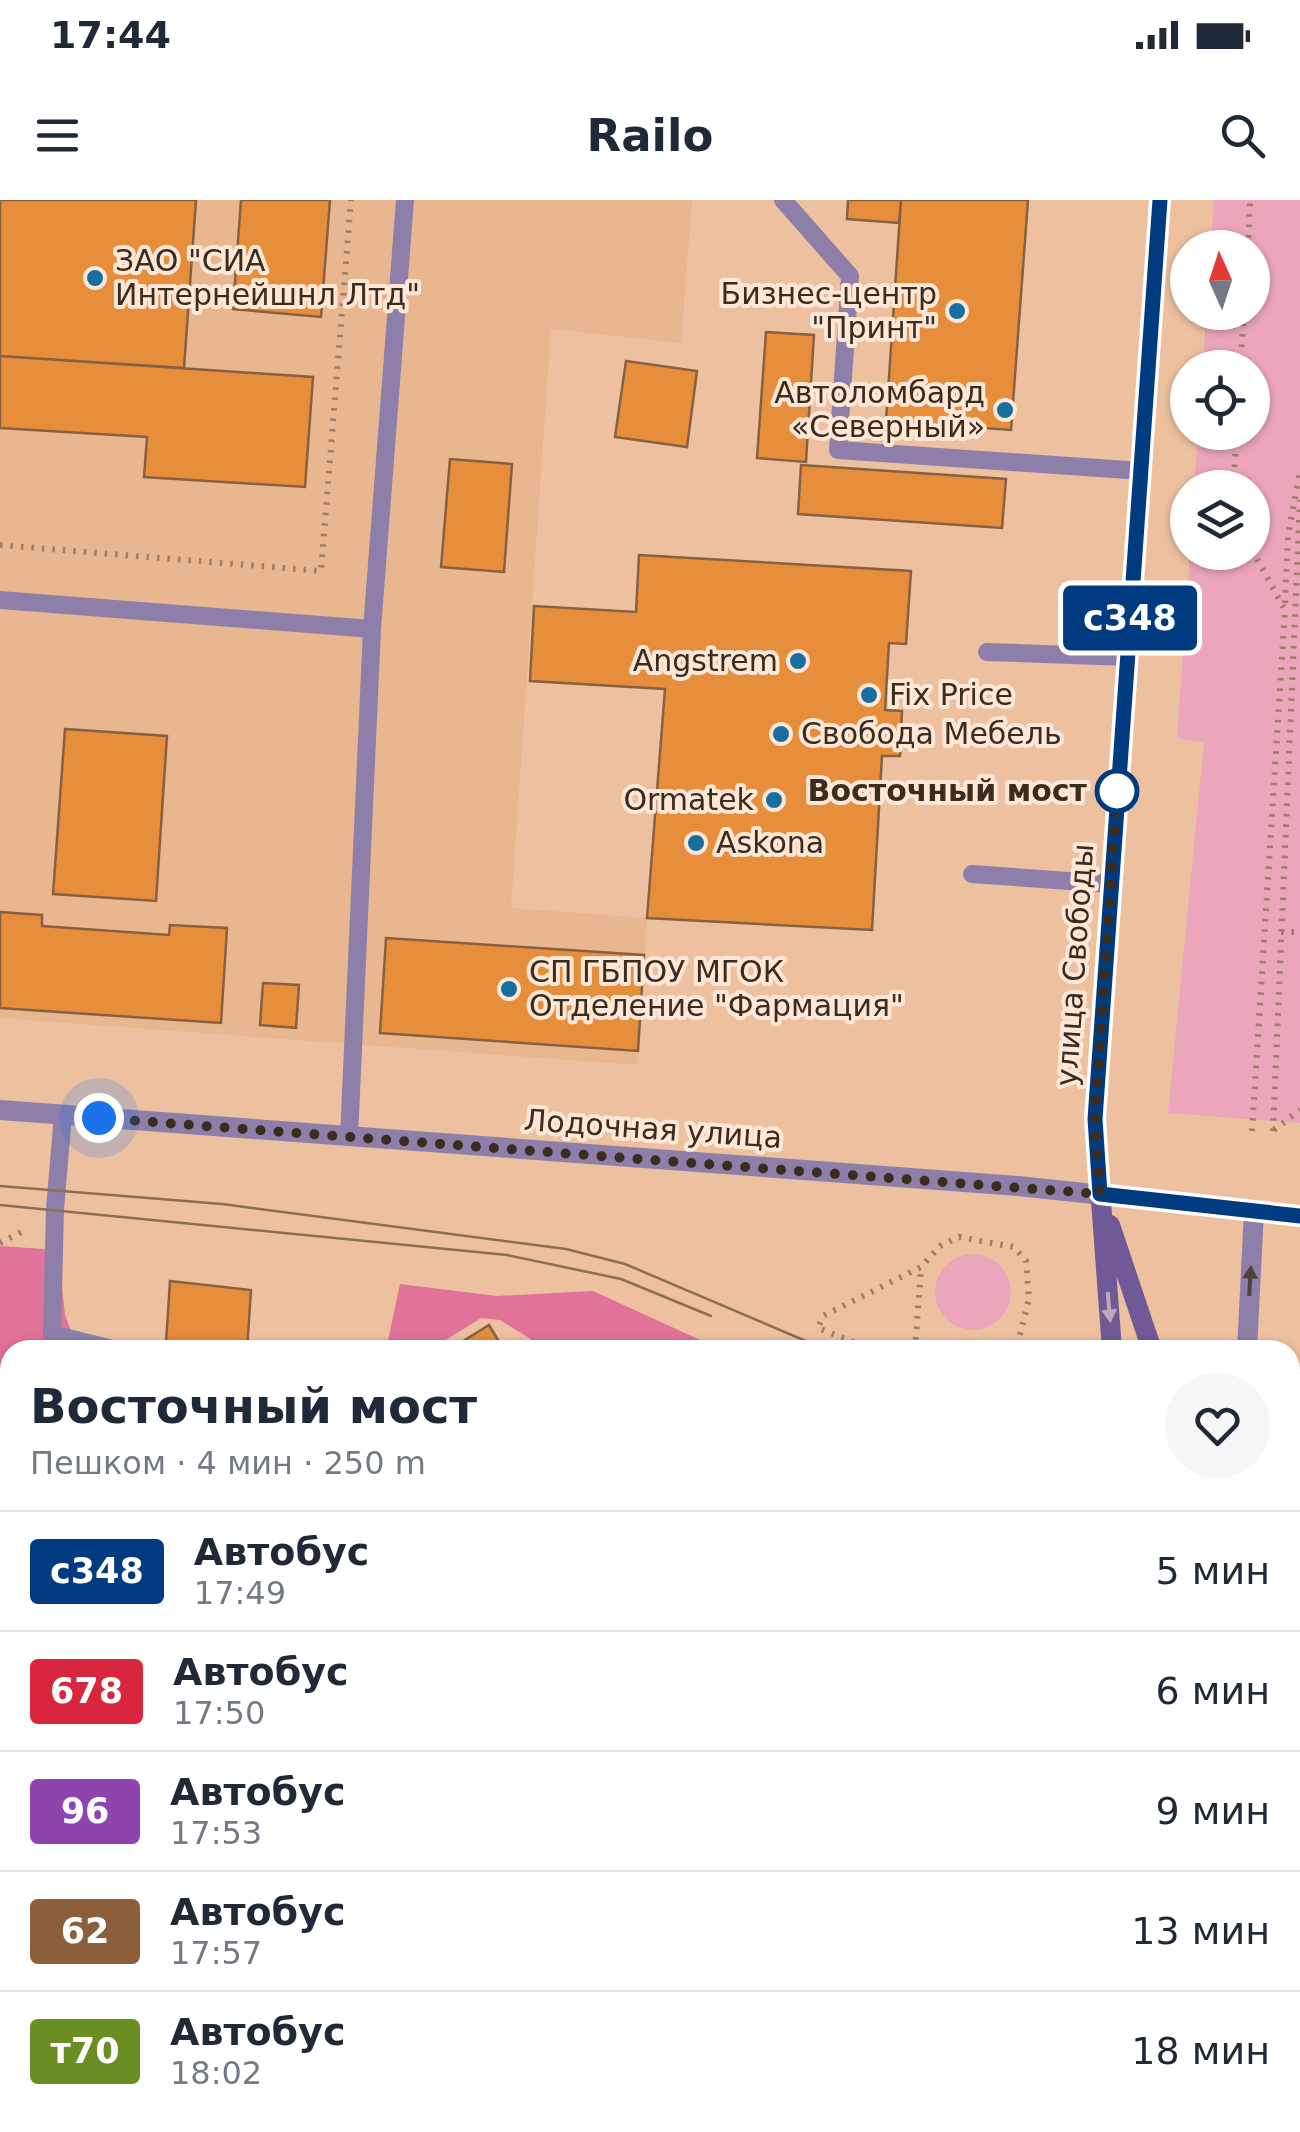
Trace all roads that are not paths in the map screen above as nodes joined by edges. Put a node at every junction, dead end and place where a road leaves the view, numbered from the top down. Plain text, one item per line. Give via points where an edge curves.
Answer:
1 (405, 200) edge
2 (783, 200) edge
3 (1160, 200) edge
4 (1142, 471) junction
5 (0, 600) edge
6 (372, 629) junction
7 (986, 652) dead end
8 (1127, 657) junction
9 (972, 874) dead end
10 (1111, 884) junction
11 (0, 1110) edge
12 (63, 1115) junction
13 (349, 1138) junction
14 (1100, 1194) junction
15 (1254, 1211) junction
16 (1300, 1216) edge
17 (76, 1340) edge
18 (1111, 1340) edge
19 (1149, 1340) edge
20 (1247, 1340) edge

1 - 6 lane
2 - 4 lane via 850,276 838,450
3 - 4 main road, улица Свободы
4 - 8 main road, улица Свободы
5 - 6 lane
6 - 13 lane
7 - 8 lane
8 - 10 main road, улица Свободы
9 - 10 lane
10 - 14 main road, улица Свободы via 1095,1119
11 - 12 street, Лодочная улица
12 - 13 street, Лодочная улица
12 - 17 lane via 52,1334
13 - 14 street, Лодочная улица
14 - 15 street, Лодочная улица
14 -> 18 main road, улица Свободы
14 - 19 main road, улица Свободы
15 - 16 street, Лодочная улица
20 -> 15 street

